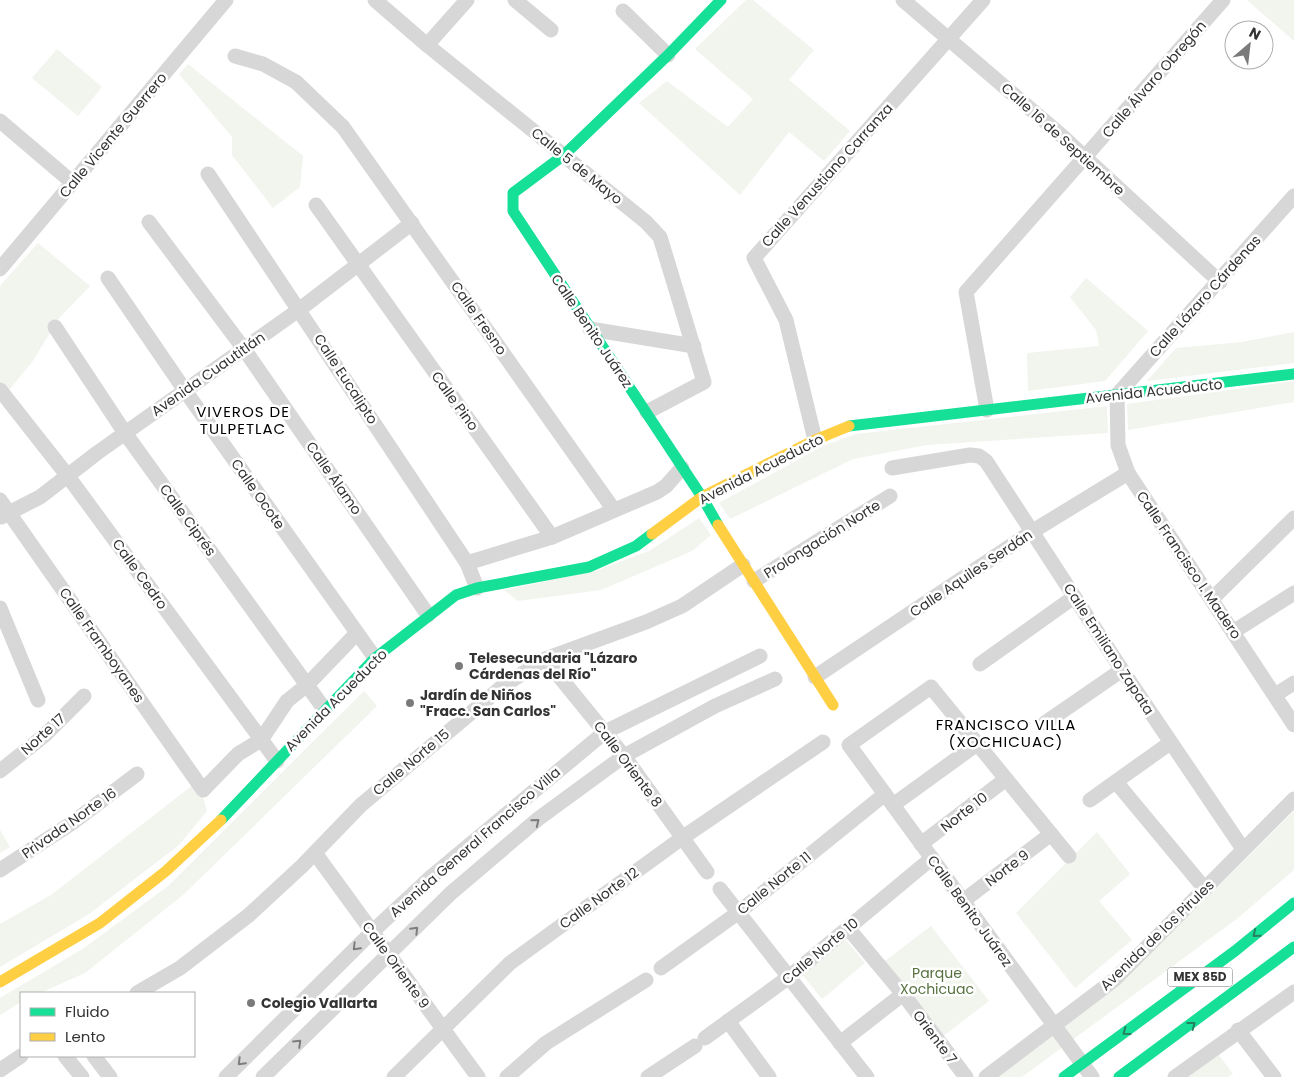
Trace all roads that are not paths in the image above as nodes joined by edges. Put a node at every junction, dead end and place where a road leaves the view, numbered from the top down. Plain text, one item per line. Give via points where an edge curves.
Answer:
1 (226, 0) edge
2 (375, 0) edge
3 (467, 0) edge
4 (515, 0) edge
5 (721, 0) edge
6 (904, 0) edge
7 (983, 0) edge
8 (1223, 0) edge
9 (623, 11) dead end
10 (551, 30) dead end
11 (949, 39) junction
12 (427, 45) junction
13 (668, 55) junction
14 (235, 56) dead end
15 (0, 121) edge
16 (564, 156) junction
17 (1085, 157) junction
18 (208, 174) dead end
19 (73, 183) junction
20 (1294, 196) edge
21 (316, 205) dead end
22 (149, 222) dead end
23 (412, 223) junction
24 (357, 265) junction
25 (0, 269) edge
26 (108, 278) dead end
27 (1220, 282) junction
28 (300, 309) junction
29 (55, 327) dead end
30 (590, 329) junction
31 (694, 346) junction
32 (244, 349) junction
33 (1294, 374) edge
34 (0, 390) edge
35 (186, 392) junction
36 (1117, 395) junction
37 (987, 410) junction
38 (647, 412) junction
39 (125, 433) junction
40 (815, 440) junction
41 (682, 468) junction
42 (892, 468) dead end
43 (1128, 473) junction
44 (67, 475) junction
45 (890, 496) dead end
46 (702, 497) junction
47 (0, 500) edge
48 (614, 510) junction
49 (4, 516) edge
50 (1294, 518) edge
51 (1033, 531) junction
52 (552, 537) junction
53 (467, 563) junction
54 (743, 565) junction
55 (754, 581) junction
56 (477, 588) junction
57 (1294, 592) edge
58 (1074, 597) junction
59 (1212, 599) junction
60 (0, 608) edge
61 (428, 615) junction
62 (1233, 632) junction
63 (357, 633) junction
64 (760, 656) dead end
65 (375, 658) junction
66 (545, 659) junction
67 (980, 664) dead end
68 (1122, 670) junction
69 (816, 677) junction
70 (775, 679) dead end
71 (1294, 683) edge
72 (307, 685) junction
73 (84, 696) dead end
74 (1275, 696) junction
75 (38, 700) dead end
76 (833, 705) dead end
77 (325, 710) junction
78 (1045, 723) dead end
79 (1294, 725) edge
80 (605, 732) junction
81 (261, 740) junction
82 (822, 742) dead end
83 (1170, 743) junction
84 (977, 744) junction
85 (624, 756) junction
86 (277, 761) junction
87 (0, 771) edge
88 (137, 774) dead end
89 (1006, 779) junction
90 (1116, 782) junction
91 (203, 790) joint
92 (1294, 799) edge
93 (889, 800) junction
94 (1090, 800) dead end
95 (1051, 834) junction
96 (682, 838) junction
97 (922, 844) junction
98 (1243, 850) junction
99 (315, 853) junction
100 (1068, 856) dead end
101 (932, 858) junction
102 (0, 870) edge
103 (707, 872) dead end
104 (720, 889) dead end
105 (1205, 889) junction
106 (963, 901) junction
107 (1294, 903) edge
108 (738, 912) junction
109 (848, 928) junction
110 (372, 932) junction
111 (1294, 947) edge
112 (389, 956) junction
113 (661, 968) dead end
114 (789, 977) junction
115 (646, 980) dead end
116 (0, 982) edge
117 (138, 992) edge
118 (1294, 992) edge
119 (903, 994) junction
120 (728, 1021) junction
121 (1054, 1025) junction
122 (441, 1029) junction
123 (1238, 1030) junction
124 (840, 1043) junction
125 (20, 1057) edge
126 (66, 1057) edge
127 (95, 1057) edge
128 (0, 1070) edge
129 (1121, 1075) edge
130 (1066, 1076) edge
131 (82, 1077) edge
132 (110, 1077) edge
133 (226, 1077) edge
134 (263, 1077) edge
135 (394, 1077) edge
136 (478, 1077) edge
137 (507, 1077) edge
138 (648, 1077) edge
139 (769, 1077) edge
140 (867, 1077) edge
141 (966, 1077) edge
142 (986, 1077) edge
143 (1092, 1077) edge
144 (1175, 1077) edge
145 (1274, 1077) edge

1 - 19 street, Calle Vicente Guerrero
2 - 12 street, Calle 5 de Mayo
3 - 12 street
4 - 10 street
5 - 13 main road, Calle Benito Juárez
6 - 11 street, Calle 16 de Septiembre
7 - 11 street
8 - 17 street, Calle Álvaro Obregón
9 - 13 street
11 - 17 street, Calle 16 de Septiembre
11 - 40 street, Calle Venustiano Carranza via 754,258 786,320
12 - 16 street, Calle 5 de Mayo
13 - 16 main road, Calle Benito Juárez
14 - 23 street, Calle Fresno via 263,64 296,82 344,127
15 - 19 street
16 - 30 main road, Calle Benito Juárez via 513,193 513,211
16 - 31 street, Calle 5 de Mayo via 660,237
17 - 27 street, Calle 16 de Septiembre
17 - 37 street, Calle Álvaro Obregón via 966,292
18 - 28 street, Calle Eucalipto
19 - 25 street, Calle Vicente Guerrero
20 - 27 street, Calle Lázaro Cárdenas
21 - 24 street, Calle Pino
22 - 32 street, Calle Álamo
23 - 24 street, Avenida Cuautitlán
23 - 48 street, Calle Fresno
24 - 28 street, Avenida Cuautitlán
24 - 52 street, Calle Pino
26 - 35 street, Calle Ocote
27 - 36 street, Calle Lázaro Cárdenas via 1167,336
28 - 32 street, Avenida Cuautitlán
28 - 53 street, Calle Eucalipto
29 - 39 street, Calle Ciprés
30 - 31 street
30 - 38 main road, Calle Benito Juárez
31 - 38 street, Calle 5 de Mayo via 704,382
32 - 35 street, Avenida Cuautitlán
32 - 61 street, Calle Álamo
33 - 36 main road, Avenida Acueducto via 1168,392
34 - 44 street, Calle Cedro
35 - 39 street, Avenida Cuautitlán
35 - 63 street, Calle Ocote
36 - 37 main road, Avenida Acueducto
36 - 43 street, Calle Francisco I. Madero via 1118,445
37 - 40 main road, Avenida Acueducto via 852,425
38 - 41 main road, Calle Benito Juárez
39 - 44 street, Avenida Cuautitlán
39 - 72 street, Calle Ciprés
40 - 46 main road, Avenida Acueducto
41 - 46 main road, Calle Benito Juárez
41 - 48 street via 666,486
42 - 51 street, Calle Emiliano Zapata via 979,456
43 - 51 street, Calle Aquiles Serdán
43 - 59 street, Calle Francisco I. Madero
44 - 49 street, Avenida Cuautitlán via 40,497
44 - 81 street, Calle Cedro
45 - 55 street, Prolongación Norte
46 - 54 main road, Calle Benito Juárez
46 - 56 main road, Avenida Acueducto via 636,546 590,567
47 - 49 street, Calle Framboyanes
48 - 52 street
49 - 91 street, Calle Framboyanes
50 - 59 street
51 - 58 street, Calle Emiliano Zapata
51 - 69 street, Calle Aquiles Serdán
52 - 53 street
53 - 56 street, Calle Eucalipto
54 - 55 main road, Calle Benito Juárez
54 - 66 street, Calle Norte 15 via 682,606
55 - 69 main road, Calle Benito Juárez
56 - 61 main road, Avenida Acueducto via 456,595
57 - 62 street
58 - 67 street
58 - 68 street, Calle Emiliano Zapata
59 - 62 street, Calle Francisco I. Madero
60 - 75 street
61 - 65 main road, Avenida Acueducto
62 - 74 street, Calle Francisco I. Madero
63 - 65 street, Calle Ocote
63 - 72 street, Avenida Acueducto
64 - 80 street, Avenida General Francisco Villa
65 - 77 main road, Avenida Acueducto
66 - 80 street, Calle Oriente 8
66 - 99 street, Calle Norte 15 via 503,686 361,805
68 - 78 street
68 - 83 street, Calle Emiliano Zapata
69 - 76 main road, Calle Benito Juárez
70 - 85 street, Avenida General Francisco Villa via 715,706
71 - 74 street
72 - 77 street, Calle Ciprés
72 - 81 street, Avenida Acueducto via 287,701
73 - 87 street, Norte 17 via 45,735
74 - 79 street, Calle Francisco I. Madero
77 - 86 main road, Avenida Acueducto
80 - 85 street, Calle Oriente 8
80 - 110 street, Avenida General Francisco Villa via 431,878
81 - 86 street, Calle Cedro
81 - 91 street, Avenida Acueducto via 238,754
82 - 96 street, Calle Norte 12
83 - 90 street
83 - 98 street, Calle Emiliano Zapata
84 - 89 street
84 - 93 street, Calle Norte 11
84 - 93 street, Calle Benito Juárez via 931,687 849,745
85 - 96 street, Calle Oriente 8
112 -> 85 street, Avenida General Francisco Villa via 466,880 538,819
86 - 116 main road, Avenida Acueducto via 166,871 100,923
88 - 102 street, Privada Norte 16 via 72,823
89 - 95 street
89 - 97 street, Norte 10
90 - 94 street
90 - 105 street
92 - 98 street, Avenida de los Pirules
93 - 97 street, Calle Benito Juárez
93 - 108 street, Calle Norte 11
95 - 100 street
95 - 106 street, Norte 9
96 - 103 street, Calle Oriente 8
96 - 122 street, Calle Norte 12 via 510,963
97 - 101 street, Calle Benito Juárez
98 - 105 street, Avenida de los Pirules
99 - 110 street, Calle Oriente 9
99 - 117 street, Calle Norte 15 via 249,915 180,968
101 - 106 street, Calle Benito Juárez
101 - 109 street, Calle Norte 10
104 - 108 street
105 - 121 street, Avenida de los Pirules via 1114,980
106 - 121 street, Calle Benito Juárez
107 -> 130 main road, MEX 85D via 1235,951
108 - 113 street, Calle Norte 11
108 - 114 street
109 - 114 street, Calle Norte 10
109 - 119 street, Oriente 7
110 - 112 street, Calle Oriente 9
110 -> 133 street, Avenida General Francisco Villa
129 -> 111 main road, MEX 85D
112 - 122 street, Calle Oriente 9
134 -> 112 street, Avenida General Francisco Villa
114 - 120 street, Calle Norte 10
114 - 124 street
115 - 137 street via 546,1043
118 - 123 street
119 - 124 street
119 - 141 street, Oriente 7
120 - 138 street, Calle Norte 10
120 - 139 street
121 - 142 street, Avenida de los Pirules
121 - 143 street, Calle Benito Juárez
122 - 135 street, Calle Norte 12
122 - 136 street, Calle Oriente 9
123 - 144 street
123 - 145 street
124 - 140 street
125 - 128 street
126 - 131 street
127 - 132 street

